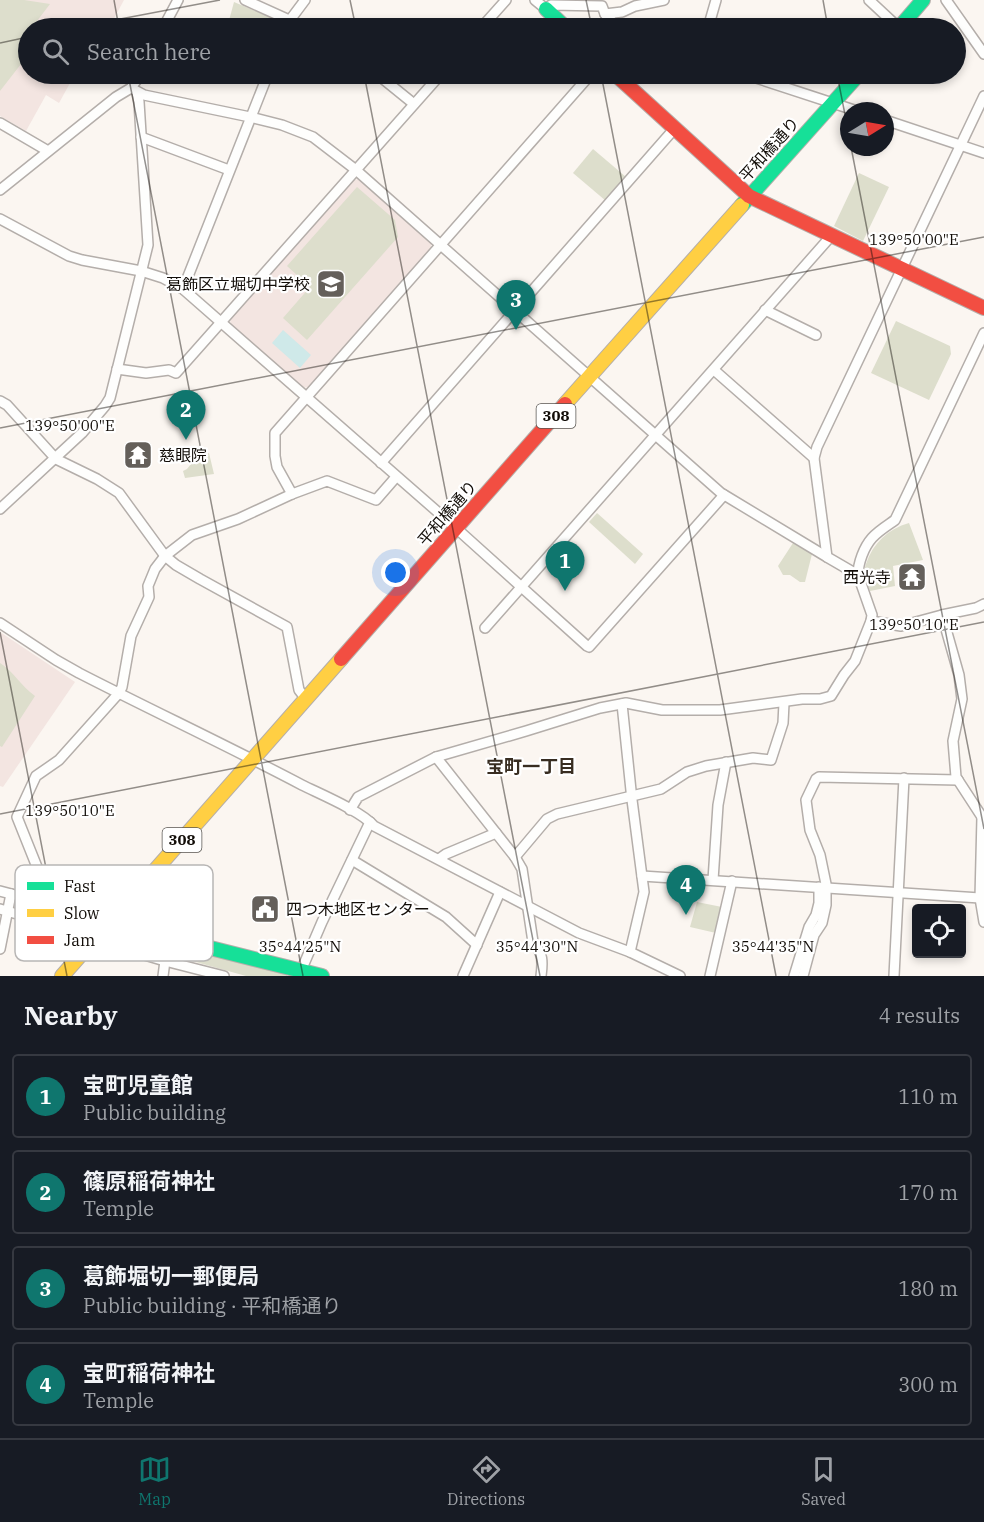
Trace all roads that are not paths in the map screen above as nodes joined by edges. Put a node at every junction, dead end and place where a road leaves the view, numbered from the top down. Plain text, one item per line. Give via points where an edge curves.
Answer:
1 (178, 0) edge
2 (245, 0) edge
3 (305, 0) edge
4 (506, 0) edge
5 (664, 0) edge
6 (716, 0) edge
7 (869, 0) edge
8 (923, 0) edge
9 (946, 0) edge
10 (541, 5) edge
11 (603, 7) edge
12 (168, 18) edge
13 (277, 18) edge
14 (292, 18) edge
15 (490, 18) edge
16 (555, 18) edge
17 (711, 18) edge
18 (888, 18) edge
19 (908, 18) edge
20 (959, 18) edge
21 (966, 28) edge
22 (984, 54) edge
23 (137, 84) edge
24 (264, 84) edge
25 (389, 84) edge
26 (432, 84) edge
27 (582, 84) edge
28 (626, 84) edge
29 (775, 84) edge
30 (850, 84) edge
31 (134, 90) junction
32 (984, 96) edge
33 (833, 103) junction
34 (414, 104) junction
35 (840, 105) edge
36 (250, 117) junction
37 (0, 123) edge
38 (894, 123) edge
39 (675, 128) junction
40 (141, 136) junction
41 (960, 146) junction
42 (48, 150) junction
43 (984, 153) edge
44 (229, 170) junction
45 (356, 170) junction
46 (0, 190) edge
47 (749, 196) junction
48 (0, 219) edge
49 (832, 235) junction
50 (440, 244) junction
51 (902, 269) junction
52 (141, 271) junction
53 (183, 289) junction
54 (984, 308) edge
55 (765, 310) junction
56 (514, 311) junction
57 (221, 322) junction
58 (984, 333) edge
59 (816, 335) dead end
60 (117, 369) junction
61 (714, 370) junction
62 (590, 377) junction
63 (306, 397) junction
64 (0, 401) edge
65 (655, 435) junction
66 (814, 458) junction
67 (56, 459) junction
68 (381, 463) junction
69 (396, 477) junction
70 (292, 494) junction
71 (724, 495) junction
72 (0, 509) edge
73 (456, 528) junction
74 (165, 556) junction
75 (827, 557) junction
76 (858, 575) junction
77 (521, 587) junction
78 (984, 604) edge
79 (942, 615) junction
80 (871, 621) junction
81 (0, 623) edge
82 (485, 628) dead end
83 (119, 693) junction
84 (306, 699) junction
85 (784, 703) junction
86 (622, 704) junction
87 (436, 757) junction
88 (254, 759) junction
89 (726, 762) junction
90 (904, 778) junction
91 (958, 780) junction
92 (632, 796) junction
93 (350, 810) junction
94 (983, 817) edge
95 (370, 822) junction
96 (496, 833) junction
97 (515, 857) junction
98 (352, 860) junction
99 (439, 860) junction
100 (37, 865) edge
101 (160, 865) edge
102 (642, 876) junction
103 (713, 880) junction
104 (732, 881) junction
105 (823, 888) junction
106 (0, 891) edge
107 (500, 892) junction
108 (897, 892) junction
109 (11, 894) junction
110 (15, 895) edge
111 (980, 898) junction
112 (527, 905) junction
113 (4, 910) edge
114 (984, 922) edge
115 (477, 945) junction
116 (213, 948) edge
117 (0, 949) edge
118 (630, 952) junction
119 (75, 961) edge
120 (165, 961) joint
121 (303, 973) edge
122 (62, 976) edge
123 (163, 976) edge
124 (224, 976) edge
125 (322, 976) edge
126 (463, 976) edge
127 (541, 976) edge
128 (680, 976) edge
129 (710, 976) edge
130 (794, 976) edge
131 (802, 976) edge
132 (894, 976) edge

1 - 12 street
2 - 13 street
3 - 14 street
4 - 15 street
5 - 11 street via 622,12
6 - 17 street
7 - 18 street
8 - 19 main road
9 - 20 street
10 - 11 street
10 - 16 main road
21 - 22 street
23 - 31 street
24 - 36 street
25 - 34 street
26 - 34 street
27 - 50 street
28 - 39 main road
29 - 33 street
30 - 33 main road, 平和橋通り / 308
31 - 36 street
31 - 40 street via 139,102
31 - 42 street via 116,97
32 - 41 street
33 - 35 street
33 - 47 main road, 平和橋通り / 308
34 - 45 street
36 - 44 street
36 - 45 street via 312,137
37 - 42 street
38 - 41 street
39 - 47 main road
39 - 56 street
40 - 44 street
40 - 52 street via 148,245
41 - 43 street
41 - 51 street
42 - 46 street
44 - 53 street
45 - 50 street
45 - 57 street
47 - 49 main road
47 - 62 main road, 平和橋通り / 308
48 - 52 street via 69,256
49 - 51 main road
49 - 55 street
50 - 56 street
50 - 63 street
51 - 54 main road
51 - 66 street
52 - 53 street
52 - 60 street
53 - 57 street
55 - 59 street
55 - 61 street
56 - 62 street
56 - 68 street
57 - 60 street via 176,373
57 - 63 street
58 - 76 street via 896,520 872,537
60 - 67 street via 105,406
61 - 65 street
61 - 66 street
62 - 65 street
62 - 73 main road, 平和橋通り / 308
63 - 68 street
63 - 70 street via 275,433 277,467
64 - 67 street
65 - 71 street
65 - 77 street
66 - 75 street
67 - 72 street
67 - 74 street via 119,493
68 - 69 street
69 - 70 street via 376,500 327,481
69 - 73 street
70 - 74 street via 192,535
71 - 75 street
71 - 77 street via 590,647
73 - 77 street
73 - 84 main road, 平和橋通り / 308
74 - 83 street via 155,569 148,586 149,597 130,636
74 - 84 street via 287,627 299,690
75 - 76 street
76 - 80 street
77 - 82 street
78 - 79 street
79 - 80 street via 901,626
79 - 91 street via 962,699 953,741
80 - 85 street via 855,661 831,696
81 - 83 street via 56,660
83 - 88 street
83 - 100 street via 59,760 36,776 16,817
84 - 88 main road, 平和橋通り / 308
85 - 86 street via 720,710 662,710
85 - 89 street via 783,723 771,760
86 - 87 street
86 - 92 street
87 - 93 street via 358,797
87 - 96 street
88 - 93 street
88 - 101 main road, 平和橋通り / 308
89 - 92 street via 687,772 661,789
89 - 103 street via 718,805
90 - 91 street
90 - 105 street via 816,779 806,800 810,830 820,855
90 - 108 street
91 - 94 street
92 - 97 street via 547,819
92 - 102 street
93 - 95 street
94 - 111 street
95 - 98 street
95 - 99 street
96 - 97 street
96 - 99 street
97 - 112 street via 522,869
98 - 115 street via 446,917
98 - 121 street
99 - 107 street
102 - 103 street
102 - 118 street via 644,892
103 - 104 street
104 - 105 street
104 - 129 street
105 - 108 street
105 - 130 street
105 - 131 street via 824,916
106 - 109 street
107 - 112 street
107 - 115 street
108 - 111 street
108 - 132 street
109 - 110 street
109 - 113 street
111 - 114 street
112 - 118 street via 579,933
112 - 127 street via 533,942 543,964
113 - 117 street
115 - 126 street
116 - 121 main road
118 - 128 street
119 - 122 main road, 平和橋通り / 308
120 - 123 street
120 - 124 street
121 - 125 main road

